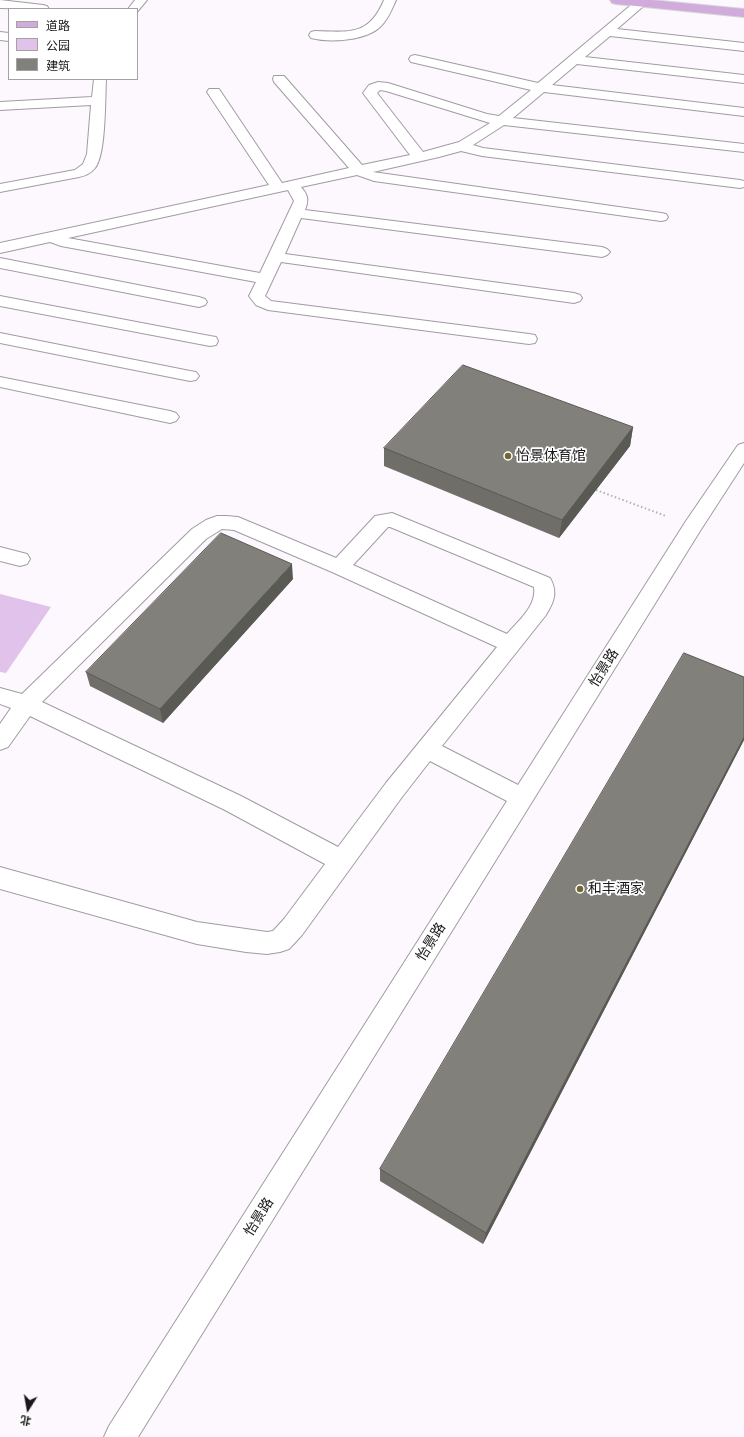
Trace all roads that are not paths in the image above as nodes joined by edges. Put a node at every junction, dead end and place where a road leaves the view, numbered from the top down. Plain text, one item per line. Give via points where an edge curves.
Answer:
1 (141, 0) edge
2 (390, 0) edge
3 (616, 0) edge
4 (723, 0) edge
5 (641, 2) junction
6 (744, 2) edge
7 (0, 4) edge
8 (34, 8) edge
9 (135, 8) edge
10 (744, 13) edge
11 (607, 32) junction
12 (315, 35) dead end
13 (744, 47) edge
14 (415, 59) dead end
15 (574, 60) junction
16 (279, 79) dead end
17 (744, 79) edge
18 (100, 80) edge
19 (541, 88) junction
20 (214, 92) dead end
21 (98, 101) junction
22 (0, 106) edge
23 (744, 112) edge
24 (502, 121) junction
25 (460, 146) junction
26 (744, 148) edge
27 (419, 157) junction
28 (359, 171) junction
29 (740, 184) dead end
30 (285, 187) junction
31 (0, 188) edge
32 (296, 212) junction
33 (661, 217) dead end
34 (53, 237) junction
35 (0, 248) edge
36 (602, 252) dead end
37 (276, 257) junction
38 (0, 263) edge
39 (265, 279) junction
40 (574, 298) dead end
41 (0, 301) edge
42 (199, 302) dead end
43 (0, 338) edge
44 (529, 339) dead end
45 (210, 341) dead end
46 (190, 376) dead end
47 (0, 382) edge
48 (170, 417) dead end
49 (744, 449) edge
50 (0, 554) edge
51 (20, 558) dead end
52 (339, 567) junction
53 (511, 645) junction
54 (0, 696) edge
55 (26, 704) junction
56 (0, 741) edge
57 (427, 750) junction
58 (522, 798) junction
59 (342, 861) junction
60 (0, 878) edge
61 (120, 1437) edge

1 - 9 street
2 - 12 street via 387,8 368,31 343,36
3 - 5 main road
4 - 6 main road
5 - 10 main road
5 - 11 street
7 - 8 street
11 - 13 street
11 - 15 street
14 - 19 street
15 - 17 street
15 - 19 street
16 - 28 street
18 - 21 street
19 - 23 street
19 - 24 street
20 - 30 street
21 - 22 street
21 - 31 street via 94,154 90,166 78,173
24 - 25 street
24 - 26 street
24 - 27 street via 485,118 392,88 372,88 370,94
25 - 27 street
25 - 29 street via 482,152
27 - 28 street
28 - 30 street
28 - 33 street via 374,178 391,181
30 - 32 street via 299,194 301,201
30 - 34 street
32 - 36 street
32 - 37 street
34 - 35 street
34 - 39 street via 80,245
37 - 39 street
37 - 40 street
38 - 42 street
39 - 44 street via 257,296 268,305
41 - 45 street
43 - 46 street
47 - 48 street
49 - 58 street, 怡景路
50 - 51 street
52 - 53 street
52 - 53 street via 382,521 392,520 533,578 543,583 546,598
52 - 55 street via 238,524 228,521 211,524
53 - 57 street
54 - 55 street
55 - 56 street
55 - 59 street via 233,803
57 - 58 street
57 - 59 street
58 - 61 street, 怡景路
59 - 60 street via 293,927 280,941 267,943 197,933

